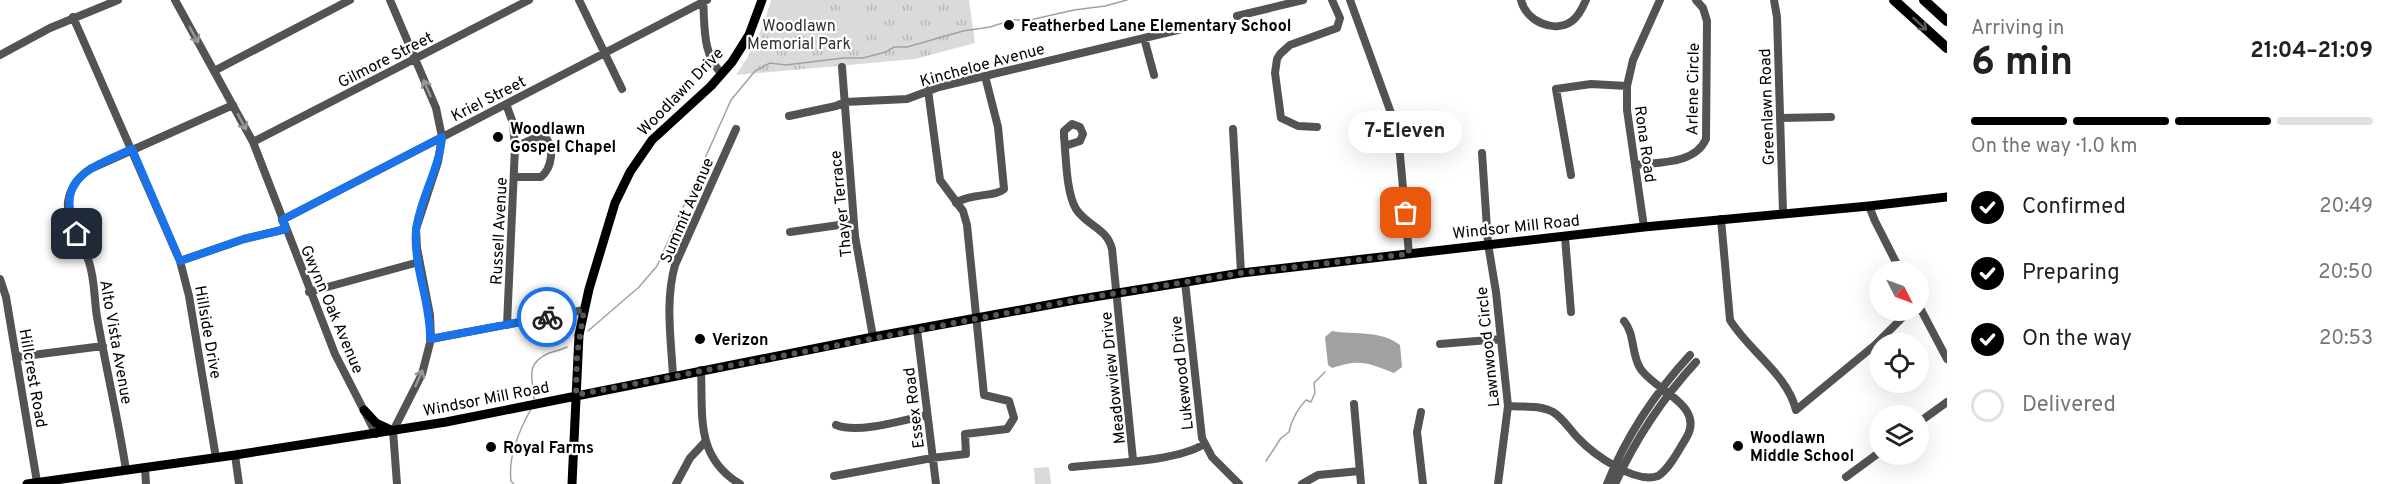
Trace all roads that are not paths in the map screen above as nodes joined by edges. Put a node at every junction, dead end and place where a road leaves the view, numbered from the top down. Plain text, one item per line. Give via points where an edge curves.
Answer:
1 (118, 0) edge
2 (175, 0) edge
3 (350, 0) edge
4 (390, 0) edge
5 (529, 0) edge
6 (579, 0) edge
7 (762, 0) edge
8 (1303, 0) edge
9 (1332, 0) edge
10 (1350, 0) edge
11 (1521, 0) edge
12 (1586, 0) edge
13 (1660, 0) edge
14 (1696, 0) edge
15 (1774, 0) edge
16 (1894, 0) edge
17 (1924, 0) edge
18 (704, 1) edge
19 (1237, 16) dead end
20 (73, 17) junction
21 (1947, 21) edge
22 (1182, 28) dead end
23 (1144, 38) junction
24 (1947, 48) edge
25 (606, 53) junction
26 (0, 55) edge
27 (414, 59) junction
28 (842, 67) dead end
29 (214, 71) junction
30 (722, 74) junction
31 (1154, 75) dead end
32 (985, 76) junction
33 (1627, 87) junction
34 (622, 89) dead end
35 (928, 90) junction
36 (845, 102) junction
37 (507, 104) junction
38 (233, 105) junction
39 (789, 116) dead end
40 (1831, 117) dead end
41 (1780, 118) junction
42 (1317, 127) dead end
43 (736, 129) dead end
44 (1233, 129) dead end
45 (442, 137) junction
46 (253, 142) junction
47 (1065, 146) dead end
48 (515, 147) junction
49 (132, 149) junction
50 (1482, 153) dead end
51 (1636, 165) junction
52 (1571, 175) dead end
53 (514, 177) junction
54 (1947, 197) edge
55 (956, 203) junction
56 (1869, 206) junction
57 (1783, 213) junction
58 (1720, 219) junction
59 (282, 220) junction
60 (853, 224) junction
61 (1644, 227) junction
62 (286, 229) junction
63 (790, 232) dead end
64 (1565, 237) junction
65 (1488, 244) junction
66 (1409, 254) junction
67 (180, 261) junction
68 (1895, 261) edge
69 (419, 262) junction
70 (1241, 273) junction
71 (0, 279) edge
72 (1185, 282) junction
73 (309, 291) junction
74 (1117, 294) junction
75 (584, 310) junction
76 (1571, 312) dead end
77 (976, 318) junction
78 (1624, 321) dead end
79 (1899, 321) edge
80 (1927, 321) edge
81 (507, 325) junction
82 (917, 329) junction
83 (873, 337) junction
84 (430, 339) junction
85 (1501, 339) junction
86 (1440, 344) dead end
87 (103, 346) junction
88 (17, 357) junction
89 (1693, 358) dead end
90 (1947, 359) edge
91 (701, 370) junction
92 (673, 376) junction
93 (1665, 391) junction
94 (576, 395) junction
95 (1947, 402) edge
96 (1354, 404) dead end
97 (1508, 406) junction
98 (364, 410) junction
99 (1421, 412) dead end
100 (927, 415) junction
101 (1929, 415) edge
102 (836, 425) dead end
103 (393, 431) junction
104 (376, 434) junction
105 (705, 441) junction
106 (1204, 444) junction
107 (235, 455) junction
108 (216, 458) junction
109 (932, 458) junction
110 (1133, 460) junction
111 (1869, 460) edge
112 (1072, 467) dead end
113 (145, 468) junction
114 (126, 470) junction
115 (1617, 470) junction
116 (1360, 471) junction
117 (834, 476) dead end
118 (1846, 477) dead end
119 (76, 480) edge
120 (38, 482) junction
121 (27, 484) edge
122 (146, 484) edge
123 (239, 484) edge
124 (397, 484) edge
125 (572, 484) edge
126 (676, 484) edge
127 (740, 484) edge
128 (936, 484) edge
129 (1239, 484) edge
130 (1302, 484) edge
131 (1361, 484) edge
132 (1423, 484) edge
133 (1498, 484) edge
134 (1606, 484) edge
135 (1615, 484) edge

1 - 20 street
2 -> 29 street, Gwynn Oak Avenue
3 - 29 street
4 - 27 street
5 - 27 street, Gilmore Street
6 - 25 street
7 - 30 main road, Woodlawn Drive via 749,34
8 - 19 street
9 - 42 street via 1340,18 1337,28 1290,45 1275,64 1281,118 1298,126
10 - 66 street via 1395,124
11 - 12 street via 1528,14 1555,27 1572,21
13 - 33 street, Rona Road via 1633,60
14 - 51 street, Arlene Circle via 1707,21 1706,139 1690,156
15 - 41 street, Greenlawn Road
16 -> 24 highway
17 - 21 highway
18 - 25 street, Kriel Street
18 - 30 street via 707,51
20 - 26 street
20 - 49 street, Hillside Drive
22 - 23 street, Kincheloe Avenue
23 - 31 street
23 - 32 street, Kincheloe Avenue
25 - 34 street
25 - 37 street, Kriel Street
45 -> 27 street via 436,108
27 - 46 street, Gilmore Street
28 - 36 street, Thayer Terrace
29 - 38 street, Gwynn Oak Avenue
30 - 75 main road, Woodlawn Drive via 659,133 630,172 615,203
32 - 35 street, Kincheloe Avenue
32 - 55 street via 998,127 1004,189 1000,193 968,196
33 - 51 street, Rona Road
33 - 52 street via 1591,84 1556,89
35 - 36 street, Kincheloe Avenue via 908,99
35 - 55 street via 940,180
36 - 39 street, Kincheloe Avenue
36 - 60 street, Thayer Terrace
37 - 45 street, Kriel Street
37 - 48 street, Russell Avenue
38 -> 46 street, Gwynn Oak Avenue
38 - 49 street, Alto Vista Avenue
40 - 41 street
41 - 57 street, Greenlawn Road
43 - 92 street, Summit Avenue via 671,280
44 - 70 street
45 - 59 street, Kriel Street
45 - 69 street via 416,229
46 - 59 street, Gwynn Oak Avenue
47 - 74 street, Meadowview Drive via 1073,203 1081,216 1111,242
48 - 53 street, Russell Avenue
48 - 53 street via 545,137 550,144 550,167 542,177
49 - 67 street, Hillside Drive
49 - 87 street, Alto Vista Avenue via 83,173 68,202 70,218 89,262
50 - 65 street, Lawnwood Circle
51 - 61 street, Rona Road
53 - 81 street, Russell Avenue
54 - 56 main road, Windsor Mill Road
55 - 77 street via 967,225
56 - 57 main road, Windsor Mill Road
56 - 68 street
57 - 58 main road, Windsor Mill Road
58 - 61 main road, Windsor Mill Road
58 - 79 street via 1730,320 1789,391 1796,410
59 - 62 street, Gwynn Oak Avenue
60 - 63 street
60 - 83 street, Thayer Terrace
61 - 64 main road, Windsor Mill Road
62 - 67 street
62 - 73 street, Gwynn Oak Avenue
64 - 65 main road, Windsor Mill Road
64 - 76 street
65 - 66 main road, Windsor Mill Road
65 - 85 street, Lawnwood Circle
66 - 70 main road, Windsor Mill Road
67 - 108 street, Hillside Drive
69 - 73 street
69 - 84 street via 430,315
70 - 72 main road, Windsor Mill Road
71 - 88 street, Hillcrest Road
72 - 74 main road, Windsor Mill Road
72 - 106 street, Lukewood Drive
73 - 98 street, Gwynn Oak Avenue via 334,354
74 - 77 main road, Windsor Mill Road
74 - 110 street, Meadowview Drive
75 - 81 street
75 - 94 main road, Woodlawn Drive
77 - 82 main road, Windsor Mill Road
77 - 109 street via 984,395 1009,401 1014,418 1007,429 964,434 966,454
78 - 93 street via 1631,332 1640,368
80 - 90 street
81 - 84 street
82 - 83 main road, Windsor Mill Road
82 - 100 street, Essex Road
83 - 91 main road, Windsor Mill Road
103 -> 84 street via 422,374
85 - 86 street
85 - 97 street, Lawnwood Circle
87 - 88 street
87 - 114 street, Alto Vista Avenue
88 - 120 street, Hillcrest Road
89 - 93 street
91 - 92 main road, Windsor Mill Road
91 - 105 street
92 - 94 main road, Windsor Mill Road
93 - 115 street via 1635,428
93 - 115 street via 1688,412 1691,425 1687,437 1655,478 1643,481
94 - 103 main road, Windsor Mill Road
94 - 125 main road, Woodlawn Drive
95 - 101 street
96 - 116 street
97 - 115 street via 1539,407 1552,412 1591,452
97 - 133 street, Lawnwood Circle
98 - 103 main road via 376,423
98 - 104 street, Gwynn Oak Avenue
99 - 132 street via 1417,432
100 - 102 street via 857,428
100 - 109 street, Essex Road
103 - 104 main road, Windsor Mill Road
103 - 124 street
104 - 107 main road, Windsor Mill Road
105 - 126 street
105 - 127 street via 715,463
106 - 110 street via 1186,454
106 - 129 street, Lukewood Drive
107 - 108 main road, Windsor Mill Road
107 - 123 street
108 - 113 main road, Windsor Mill Road
109 - 117 street
109 - 128 street, Essex Road
110 - 112 street
111 - 118 street
113 - 114 main road, Windsor Mill Road
113 - 122 street
114 - 119 main road, Windsor Mill Road
115 - 134 street
115 - 135 street
116 - 130 street via 1318,475
116 - 131 street
119 - 120 main road, Windsor Mill Road
120 - 121 main road, Windsor Mill Road

